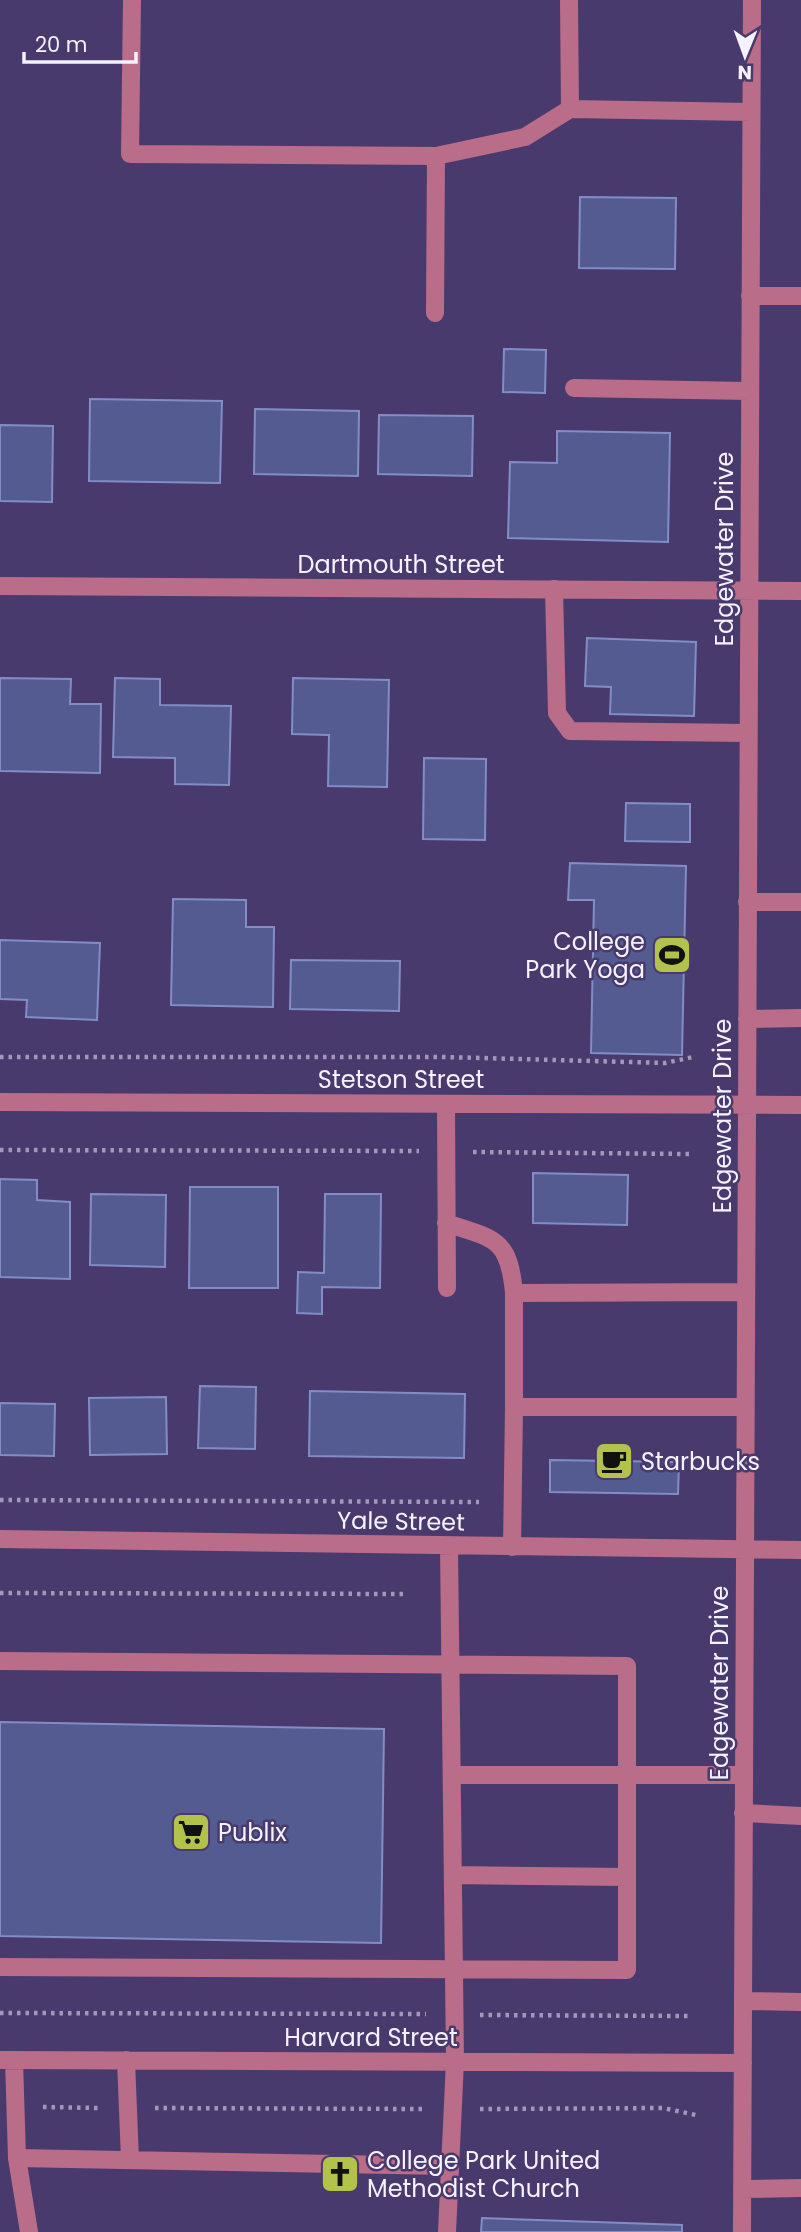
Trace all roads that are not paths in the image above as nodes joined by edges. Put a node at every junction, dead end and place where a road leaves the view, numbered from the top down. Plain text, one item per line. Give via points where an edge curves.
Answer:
1 (132, 0) edge
2 (569, 0) edge
3 (752, 0) edge
4 (570, 109) junction
5 (751, 113) junction
6 (436, 156) junction
7 (750, 296) junction
8 (801, 296) edge
9 (435, 313) dead end
10 (574, 388) dead end
11 (749, 391) junction
12 (0, 586) edge
13 (554, 589) junction
14 (748, 591) junction
15 (801, 591) edge
16 (748, 733) junction
17 (747, 902) junction
18 (801, 902) edge
19 (747, 1018) junction
20 (801, 1018) edge
21 (0, 1102) edge
22 (446, 1104) junction
23 (746, 1104) junction
24 (801, 1105) edge
25 (446, 1223) junction
26 (447, 1288) dead end
27 (746, 1292) junction
28 (514, 1293) junction
29 (514, 1407) junction
30 (745, 1407) junction
31 (0, 1539) edge
32 (449, 1547) junction
33 (512, 1547) junction
34 (744, 1549) junction
35 (801, 1550) edge
36 (0, 1661) edge
37 (449, 1662) junction
38 (627, 1774) junction
39 (452, 1775) junction
40 (743, 1775) junction
41 (743, 1813) junction
42 (801, 1816) edge
43 (453, 1875) junction
44 (627, 1877) junction
45 (0, 1967) edge
46 (454, 1968) junction
47 (743, 2001) junction
48 (801, 2001) edge
49 (7, 2060) edge
50 (126, 2060) junction
51 (455, 2062) junction
52 (743, 2063) junction
53 (17, 2158) junction
54 (130, 2160) junction
55 (448, 2166) junction
56 (801, 2188) edge
57 (742, 2189) junction
58 (29, 2232) edge
59 (447, 2232) edge
60 (742, 2232) edge

1 - 6 street via 130,154
2 - 4 street
3 - 5 street, Edgewater Drive
4 - 5 street
4 - 6 street via 525,136
5 - 7 street, Edgewater Drive
6 - 9 street
7 - 8 street
7 - 11 street, Edgewater Drive
10 - 11 street
11 - 14 street, Edgewater Drive
12 - 13 street, Dartmouth Street
13 - 14 street, Dartmouth Street
13 - 16 street via 557,713 570,731
14 - 15 street, Dartmouth Street
14 - 16 street, Edgewater Drive
16 - 17 street, Edgewater Drive
17 - 18 street
17 - 19 street, Edgewater Drive
19 - 20 street
19 - 23 street, Edgewater Drive
21 - 22 street, Stetson Street
22 - 23 street, Stetson Street
22 - 25 street
23 - 24 street, Stetson Street
23 - 27 street, Edgewater Drive
25 - 26 street
25 - 28 street via 493,1238 511,1261
27 - 28 street
27 - 30 street, Edgewater Drive
28 - 29 street
29 - 30 street
29 - 33 street
30 - 34 street, Edgewater Drive
31 - 32 street, Yale Street
32 - 33 street, Yale Street
32 - 37 street
33 - 34 street, Yale Street
34 - 35 street, Yale Street
34 - 40 street, Edgewater Drive
36 - 37 street
37 - 38 street via 626,1666
37 - 39 street
38 - 39 street
38 - 40 street
38 - 44 street
39 - 43 street
40 - 41 street, Edgewater Drive
41 - 42 street
41 - 47 street, Edgewater Drive
43 - 44 street
43 - 46 street
44 - 46 street via 627,1970
45 - 46 street
46 - 51 street
47 - 48 street
47 - 52 street, Edgewater Drive
49 - 50 street, Harvard Street
49 - 53 street via 16,2106
50 - 51 street, Harvard Street
50 - 54 street
51 - 52 street, Harvard Street
51 - 55 street
52 - 57 street, Edgewater Drive
53 - 54 street
53 - 58 street
54 - 55 street
55 - 59 street
56 - 57 street
57 - 60 street, Edgewater Drive

